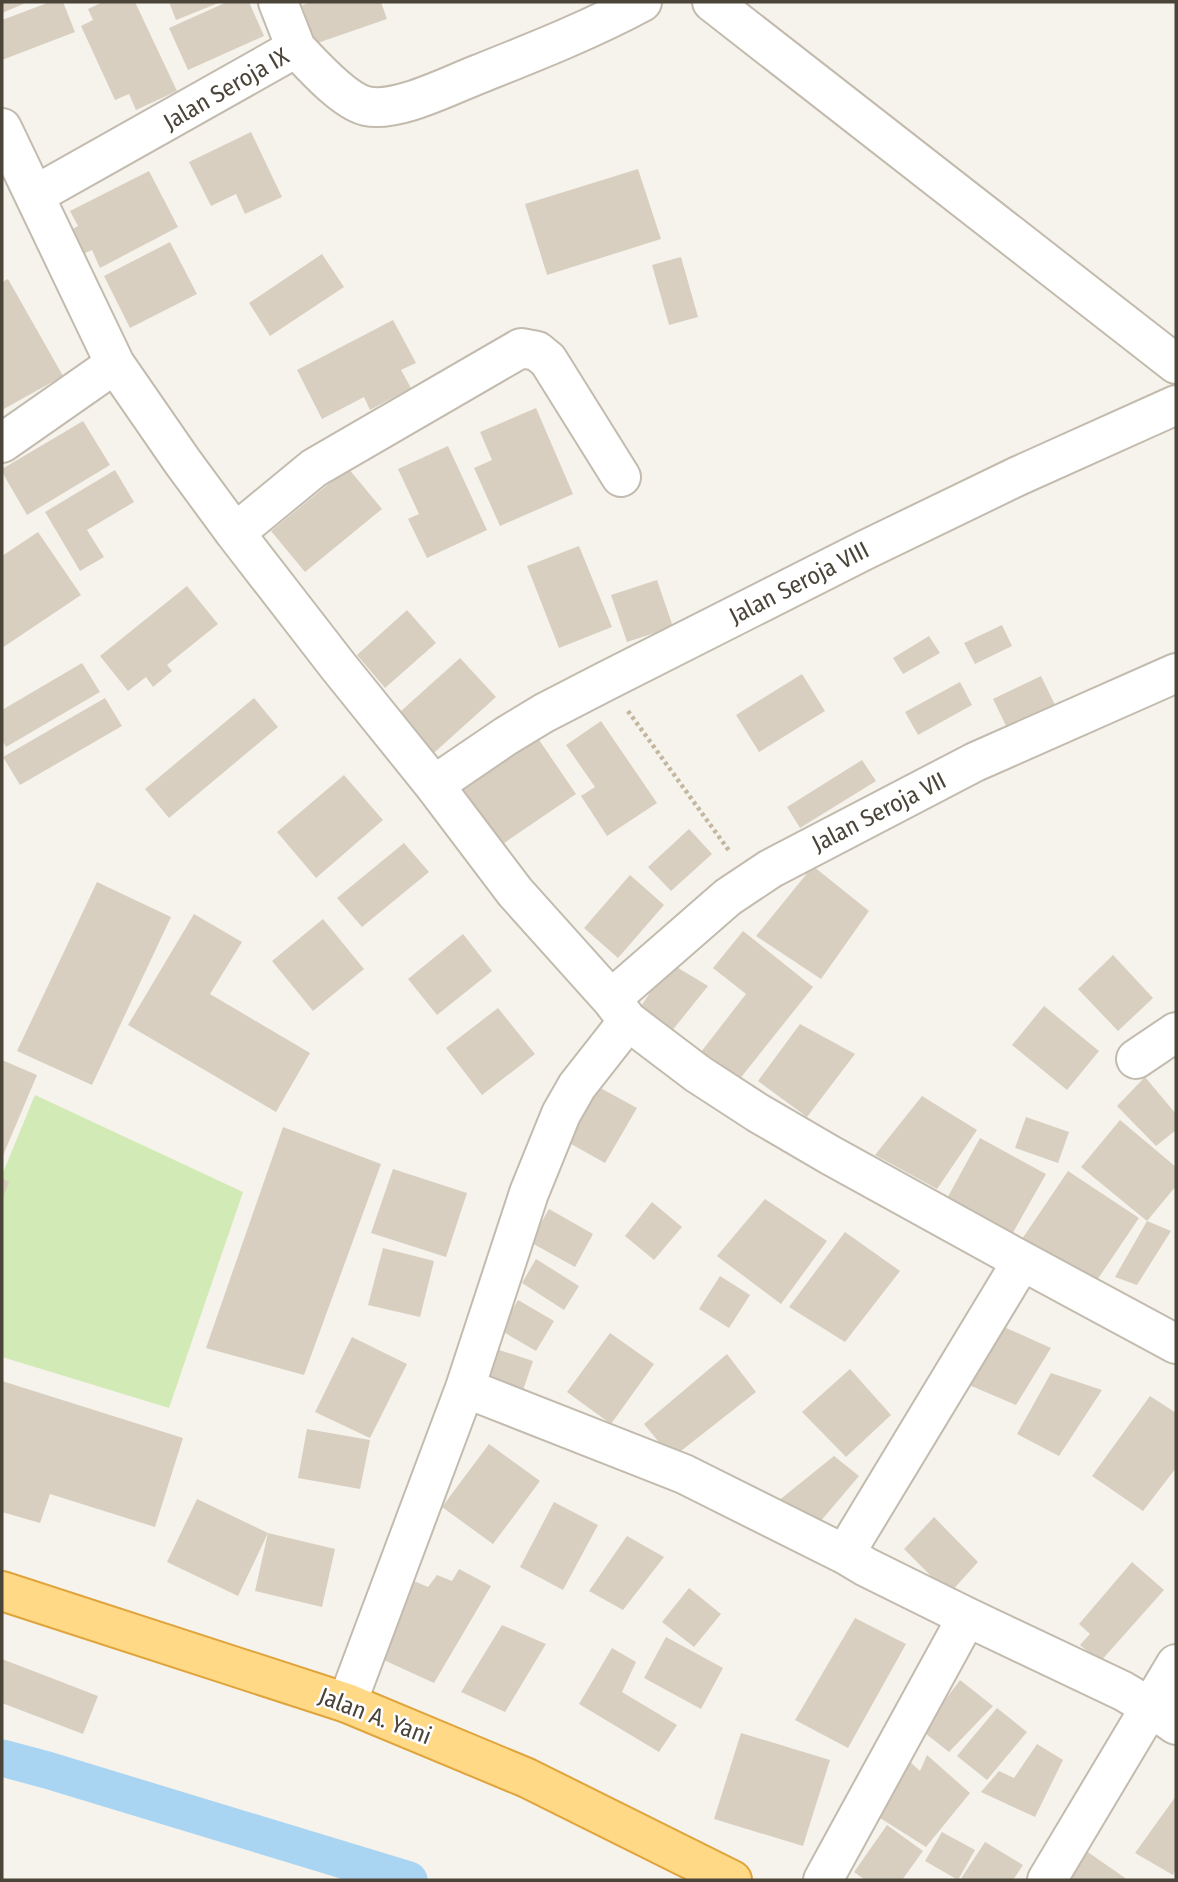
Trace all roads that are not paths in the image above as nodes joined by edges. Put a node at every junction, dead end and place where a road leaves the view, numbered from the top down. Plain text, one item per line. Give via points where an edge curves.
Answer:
1 (278, 2) edge
2 (642, 2) edge
3 (712, 2) edge
4 (296, 48) junction
5 (2, 128) edge
6 (35, 195) junction
7 (115, 364) junction
8 (1176, 365) edge
9 (1176, 405) edge
10 (2, 443) edge
11 (621, 477) dead end
12 (235, 533) junction
13 (1176, 673) edge
14 (434, 785) junction
15 (619, 1010) junction
16 (1176, 1032) edge
17 (1136, 1059) dead end
18 (1022, 1261) junction
19 (1176, 1345) edge
20 (466, 1388) junction
21 (846, 1555) junction
22 (2, 1591) edge
23 (967, 1617) junction
24 (1176, 1664) edge
25 (347, 1703) junction
26 (1163, 1716) edge
27 (732, 1880) edge
28 (823, 1880) edge
29 (1047, 1880) edge

1 - 4 street
2 - 4 street, Jalan Seroja IX via 537,51 387,106 364,106 348,98
3 - 8 street
4 - 6 street, Jalan Seroja IX
5 - 6 street
6 - 7 street
7 - 10 street
7 - 12 street
9 - 14 street, Jalan Seroja VIII via 983,493 606,681 544,713
11 - 12 street via 548,360 537,351 521,348 314,468
12 - 14 street
13 - 15 street, Jalan Seroja VII via 975,762 770,869 728,897
14 - 15 street via 515,891
15 - 18 street via 698,1074 758,1113
15 - 20 street, Jalan Seroja VII via 561,1114 529,1193
16 - 17 street
18 - 19 street
18 - 21 street
20 - 21 street via 684,1474
20 - 25 street, Jalan Seroja VII
21 - 23 street
22 - 25 highway, Jalan A. Yani
23 - 26 street via 1123,1691
23 - 28 street
24 - 26 street
25 - 27 highway, Jalan A. Yani via 527,1778
26 - 29 street

